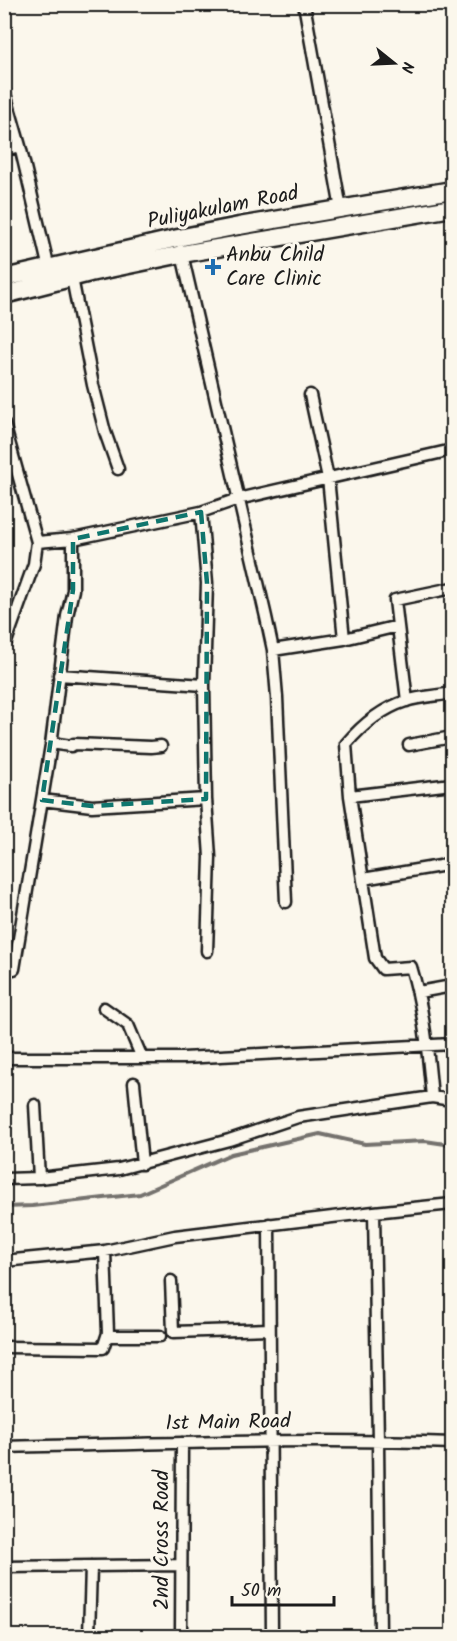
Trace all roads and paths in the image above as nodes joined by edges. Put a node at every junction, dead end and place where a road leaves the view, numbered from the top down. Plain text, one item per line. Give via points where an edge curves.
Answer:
1 (304, 4) edge
2 (4, 90) edge
3 (20, 146) junction
4 (4, 150) edge
5 (453, 190) edge
6 (453, 208) edge
7 (341, 209) junction
8 (180, 246) junction
9 (50, 276) junction
10 (4, 278) edge
11 (72, 278) junction
12 (4, 295) edge
13 (310, 395) dead end
14 (4, 424) edge
15 (453, 450) edge
16 (118, 469) dead end
17 (328, 478) junction
18 (238, 499) junction
19 (201, 512) junction
20 (73, 539) junction
21 (37, 542) junction
22 (453, 588) edge
23 (398, 626) junction
24 (344, 639) junction
25 (6, 642) edge
26 (273, 650) junction
27 (59, 675) junction
28 (204, 685) junction
29 (453, 693) edge
30 (407, 701) junction
31 (453, 737) edge
32 (51, 743) junction
33 (409, 745) dead end
34 (161, 746) dead end
35 (453, 784) edge
36 (350, 796) junction
37 (206, 799) junction
38 (42, 800) junction
39 (453, 864) edge
40 (363, 879) junction
41 (285, 902) dead end
42 (207, 951) dead end
43 (14, 969) dead end
44 (453, 986) edge
45 (419, 992) junction
46 (104, 1008) dead end
47 (453, 1044) edge
48 (427, 1046) junction
49 (4, 1058) edge
50 (142, 1058) junction
51 (134, 1083) dead end
52 (432, 1097) junction
53 (453, 1100) edge
54 (35, 1105) dead end
55 (142, 1164) junction
56 (39, 1178) junction
57 (4, 1179) edge
58 (453, 1204) edge
59 (374, 1212) junction
60 (269, 1224) junction
61 (105, 1251) junction
62 (4, 1261) edge
63 (171, 1281) dead end
64 (269, 1329) junction
65 (107, 1336) junction
66 (160, 1336) dead end
67 (4, 1347) edge
68 (378, 1440) junction
69 (270, 1441) junction
70 (182, 1443) junction
71 (453, 1443) edge
72 (4, 1447) edge
73 (181, 1565) junction
74 (91, 1566) junction
75 (4, 1567) edge
76 (89, 1636) edge
77 (181, 1636) edge
78 (272, 1636) edge
79 (380, 1636) edge

1 - 7 street
2 - 3 street
3 - 4 street
3 - 9 street
5 - 7 main road, Puliyakulam Road
6 - 8 main road, Puliyakulam Road
7 - 8 main road, Puliyakulam Road via 239,226
8 - 9 main road, Puliyakulam Road
8 - 11 main road, Puliyakulam Road
8 - 18 street
9 - 10 main road, Puliyakulam Road
9 - 11 main road, Puliyakulam Road
9 - 12 main road, Puliyakulam Road
11 - 16 street via 93,385
13 - 17 street
14 - 21 street
15 - 17 street
17 - 18 street
17 - 24 street
18 - 19 street
18 - 26 street
19 - 20 street
19 - 28 street via 207,583
20 - 21 street
20 - 27 street via 73,590
21 - 25 street via 34,564
22 - 23 street via 395,600
23 - 24 street
23 - 30 street
24 - 26 street
26 - 41 street
27 - 28 street
27 - 32 street
28 - 37 street
29 - 30 street
30 - 36 street via 374,716 346,744
31 - 33 street
32 - 34 street
32 - 38 street
35 - 36 street
36 - 40 street
37 - 38 street via 92,806
37 - 42 street via 210,857
38 - 43 street
39 - 40 street
40 - 45 street via 375,957 383,969 411,967
44 - 45 street
45 - 48 street
46 - 50 street via 128,1025
47 - 48 street
48 - 50 street
48 - 52 street
49 - 50 street
51 - 55 street
52 - 53 street
52 - 55 street via 298,1117
54 - 56 street
55 - 56 street via 91,1174
56 - 57 street
58 - 59 street
59 - 60 street
59 - 68 street
60 - 61 street via 175,1236
60 - 64 street
61 - 62 street
61 - 65 street
63 - 64 street via 173,1332
64 - 69 street
65 - 66 street
65 - 67 street via 102,1348
68 - 69 street, 1st Main Road
68 - 71 street, 1st Main Road
68 - 79 street
69 - 70 street, 1st Main Road
69 - 78 street
70 - 72 street, 1st Main Road
70 - 73 street, 2nd Cross Road
73 - 74 street
73 - 77 street, 2nd Cross Road
74 - 75 street
74 - 76 street

